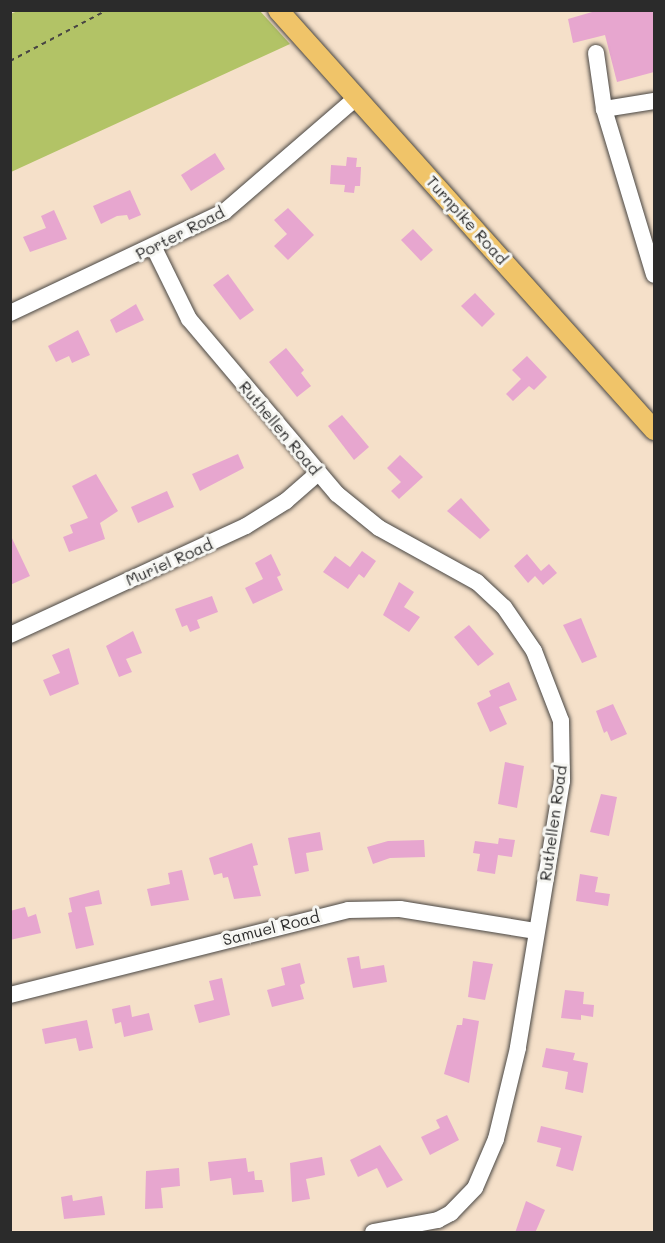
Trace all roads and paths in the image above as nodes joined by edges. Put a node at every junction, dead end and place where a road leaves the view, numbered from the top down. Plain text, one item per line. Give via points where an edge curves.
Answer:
1 (107, 10) edge
2 (278, 10) edge
3 (596, 53) dead end
4 (10, 61) edge
5 (357, 97) junction
6 (654, 101) edge
7 (604, 109) junction
8 (153, 248) junction
9 (654, 275) edge
10 (10, 313) edge
11 (654, 430) edge
12 (318, 473) junction
13 (10, 635) edge
14 (536, 931) junction
15 (10, 995) edge
16 (373, 1233) edge

1 - 4 path
2 - 5 main road, Turnpike Road
3 - 7 street
5 - 8 street, Porter Road via 225,212
5 - 11 main road, Turnpike Road
6 - 7 street
7 - 9 street
8 - 10 street, Porter Road
8 - 12 street, Ruthellen Road via 189,319
12 - 13 street, Muriel Road via 286,501 246,526
12 - 14 street, Ruthellen Road via 364,519 455,567 492,594 525,636 544,672 561,721 563,763
14 - 15 street, Samuel Road via 400,909 348,910
14 - 16 street, Ruthellen Road via 506,1106 475,1188 458,1207 438,1220

